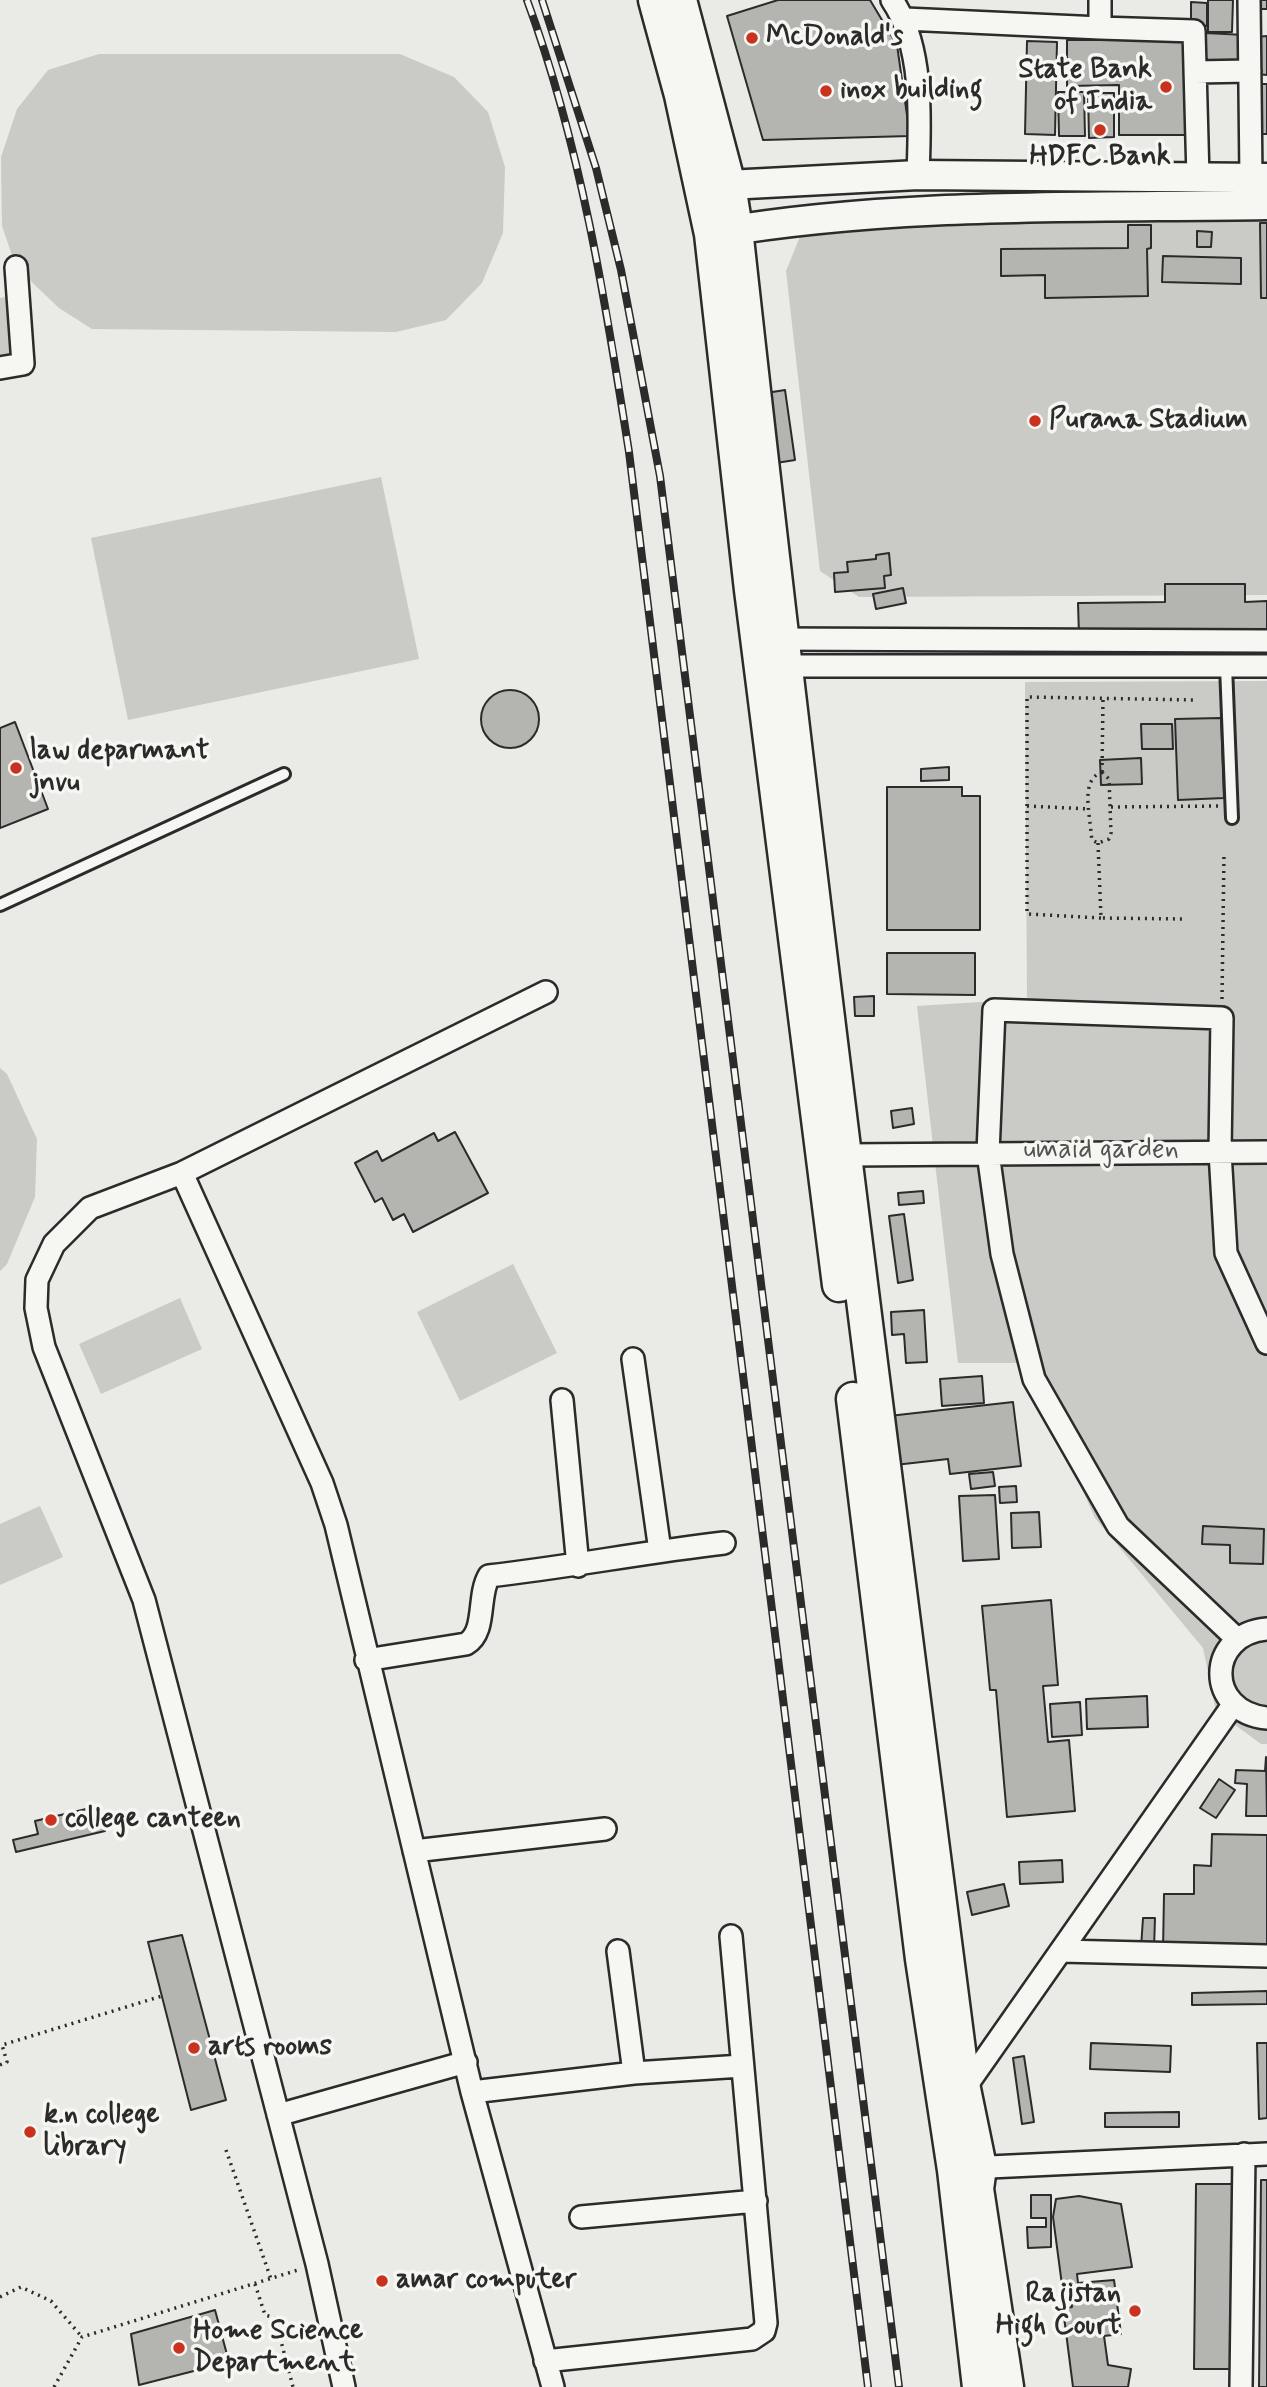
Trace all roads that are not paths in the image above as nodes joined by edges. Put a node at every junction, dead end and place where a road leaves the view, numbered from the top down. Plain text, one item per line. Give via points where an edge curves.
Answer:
1 (655, 0) edge
2 (680, 0) edge
3 (892, 0) edge
4 (1100, 0) edge
5 (1249, 0) edge
6 (905, 19) junction
7 (1100, 28) junction
8 (1258, 30) edge
9 (1250, 71) junction
10 (1195, 72) junction
11 (918, 175) junction
12 (1198, 178) junction
13 (1259, 178) edge
14 (716, 186) junction
15 (1267, 205) edge
16 (723, 231) junction
17 (16, 267) dead end
18 (0, 368) edge
19 (1267, 641) edge
20 (770, 653) junction
21 (1226, 666) junction
22 (1267, 666) edge
23 (284, 774) dead end
24 (1232, 812) road end
25 (0, 905) edge
26 (546, 992) dead end
27 (1220, 1152) junction
28 (1267, 1152) edge
29 (988, 1153) junction
30 (845, 1155) junction
31 (182, 1173) junction
32 (1267, 1343) edge
33 (633, 1359) dead end
34 (562, 1400) dead end
35 (723, 1543) dead end
36 (660, 1551) junction
37 (578, 1566) junction
38 (1267, 1629) edge
39 (1237, 1639) junction
40 (366, 1660) junction
41 (1233, 1705) junction
42 (1267, 1718) edge
43 (605, 1829) dead end
44 (414, 1851) junction
45 (731, 1936) dead end
46 (618, 1951) dead end
47 (1061, 1951) junction
48 (1267, 1956) edge
49 (466, 2062) junction
50 (741, 2066) junction
51 (634, 2073) junction
52 (964, 2090) junction
53 (472, 2092) junction
54 (278, 2115) junction
55 (1244, 2154) junction
56 (1267, 2154) edge
57 (967, 2168) junction
58 (756, 2201) junction
59 (581, 2217) dead end
60 (545, 2361) junction
61 (344, 2387) edge
62 (553, 2387) edge
63 (979, 2387) edge
64 (1007, 2387) edge
65 (1241, 2387) edge

1 - 14 main road
2 - 14 main road
3 - 6 street
4 - 7 street
5 - 8 street
6 - 7 street
6 - 11 street via 920,103
7 - 10 street via 1194,31
8 - 9 street
9 - 10 street
9 - 13 street
10 - 12 street
11 - 12 street
11 - 14 street
12 - 13 street
14 - 16 main road
15 - 16 street via 945,209
16 - 20 main road
17 - 18 street via 23,364
19 - 20 street
20 - 21 street
20 - 30 main road
20 - 57 main road via 920,1946
21 - 22 street
21 - 24 lane
23 - 25 lane
26 - 31 street
27 - 28 street
27 - 29 street
27 - 29 street via 1222,1018 994,1010
27 - 32 street via 1226,1253
29 - 30 street
29 - 39 street via 1002,1254 1034,1379 1118,1526
30 - 52 main road
31 - 40 street via 322,1483
31 - 54 street via 90,1208 54,1244 37,1280 36,1308 44,1347 144,1600
33 - 36 street
34 - 37 street
35 - 36 street
36 - 37 street
37 - 40 street via 489,1576 482,1588 473,1641
38 - 39 street
39 - 41 street via 1221,1666 1222,1685
40 - 44 street
41 - 42 street via 1249,1716
41 - 47 street
43 - 44 street
44 - 49 street
45 - 50 street
46 - 51 street
47 - 48 street
47 - 52 street
49 - 53 street
49 - 54 street
50 - 51 street
50 - 58 street
51 - 53 street
52 - 57 main road
53 - 60 street
54 - 61 street
55 - 56 street
55 - 57 street
55 - 65 street
57 - 63 main road
57 - 64 main road via 978,2189
58 - 59 street
58 - 60 street via 764,2331 752,2339
60 - 62 street

